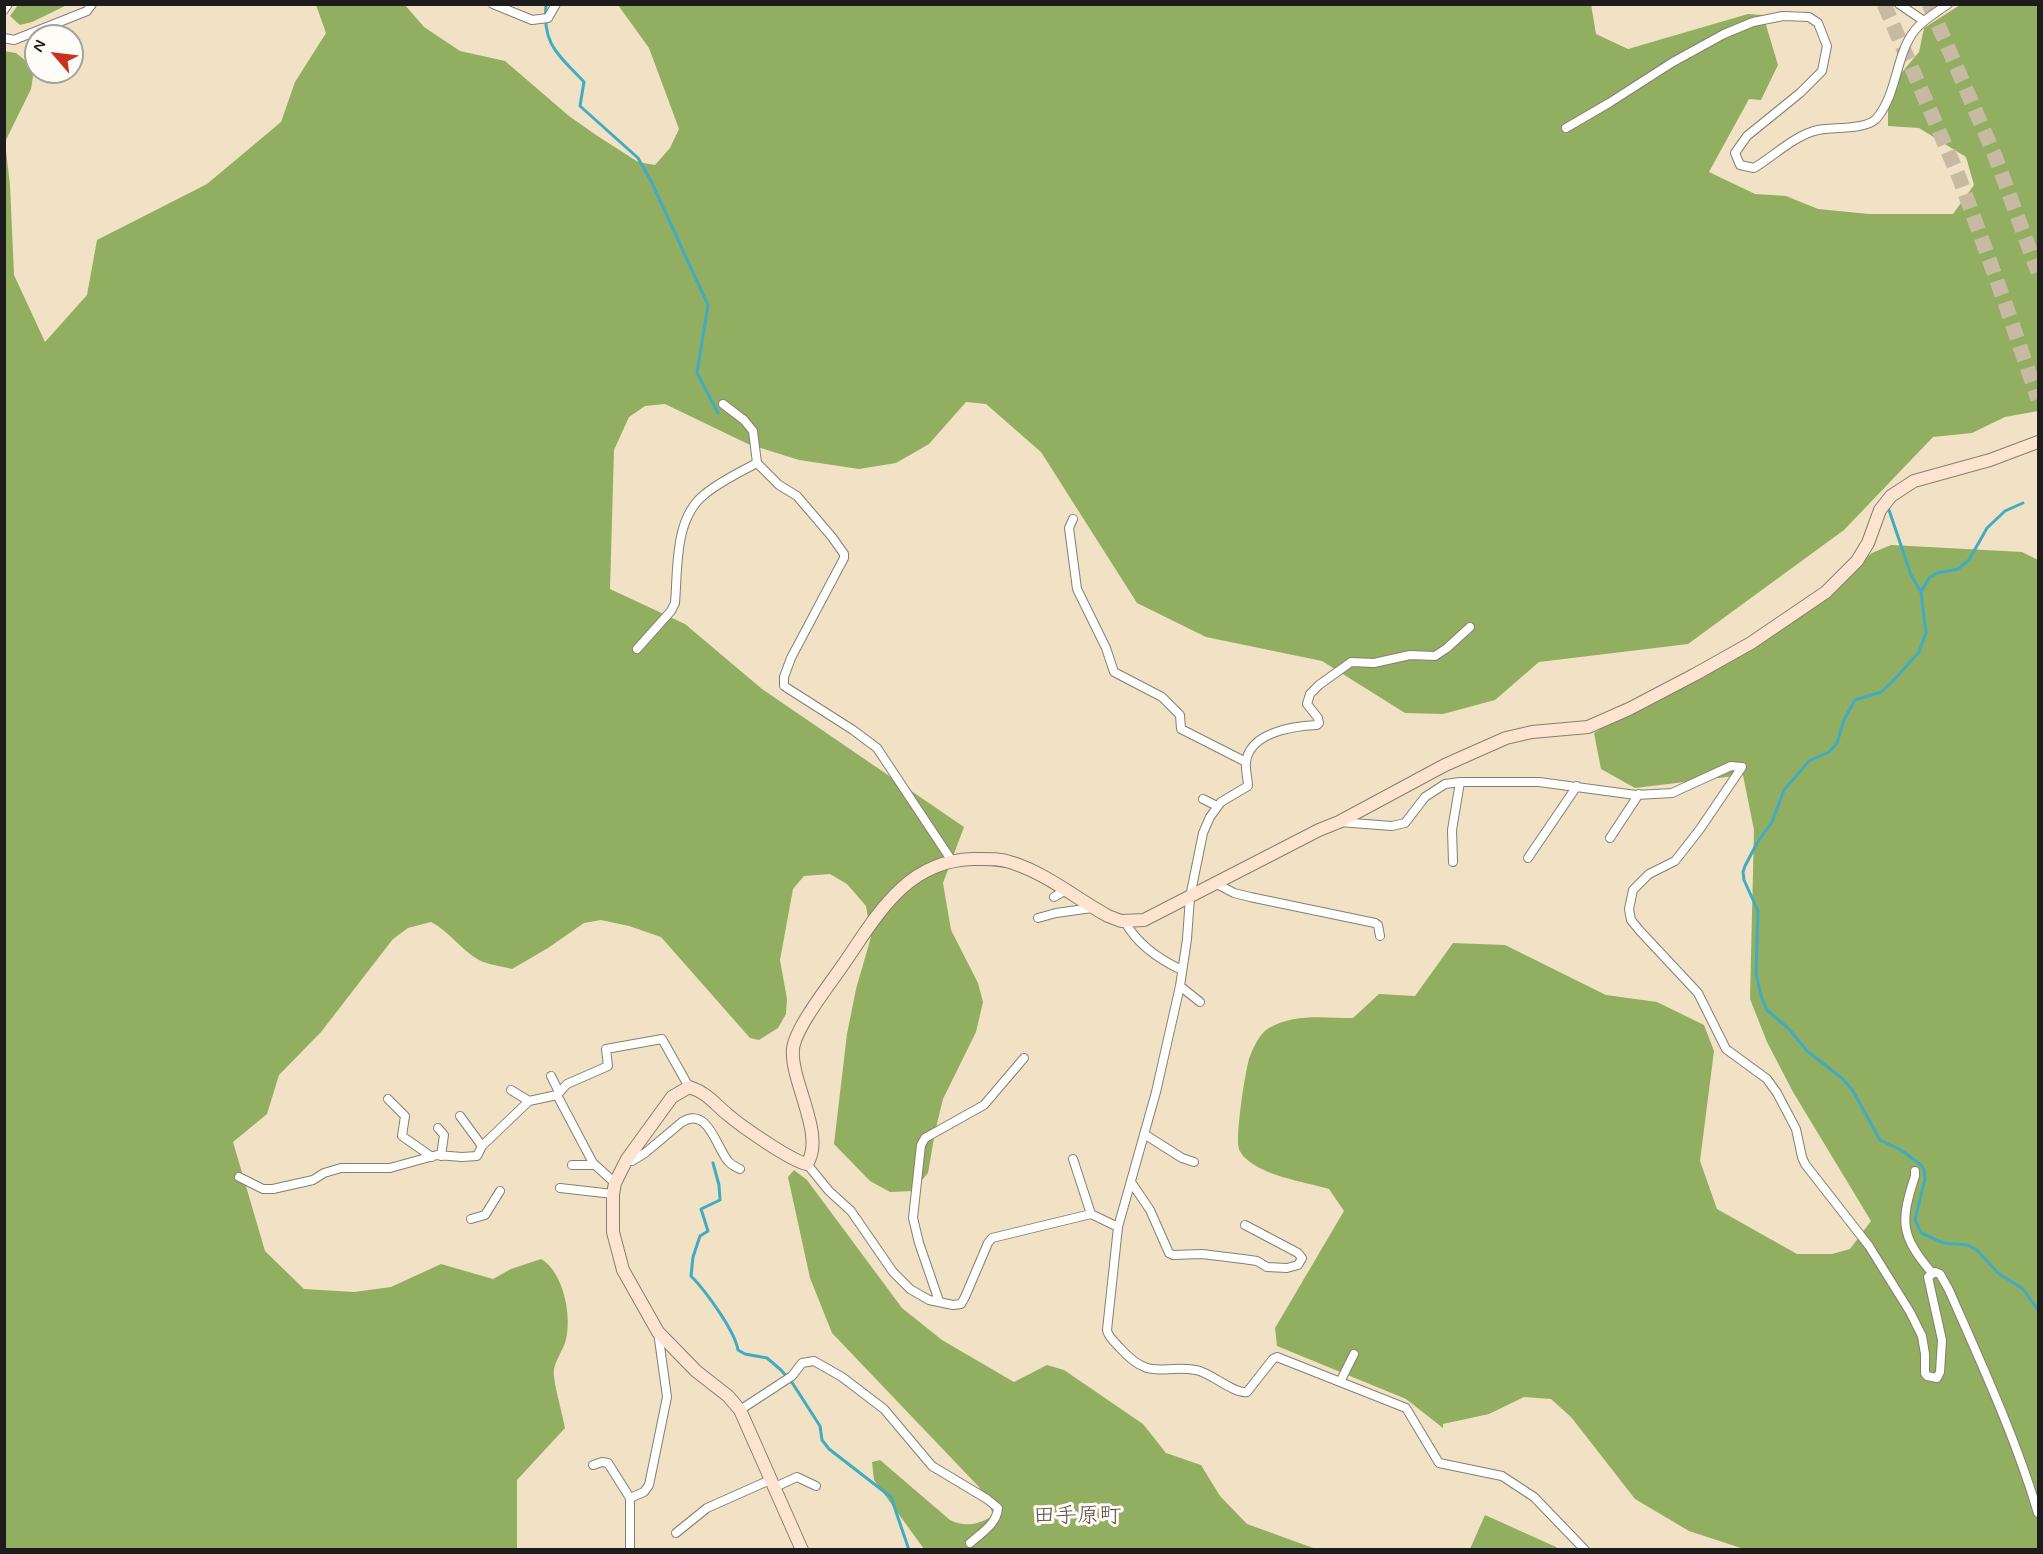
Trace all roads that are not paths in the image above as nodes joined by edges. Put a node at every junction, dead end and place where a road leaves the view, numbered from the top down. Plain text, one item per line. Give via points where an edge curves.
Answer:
1 (8, 4) edge
2 (92, 4) edge
3 (493, 4) edge
4 (556, 4) edge
5 (1899, 4) edge
6 (1948, 4) edge
7 (4, 10) edge
8 (1924, 21) junction
9 (4, 38) edge
10 (1566, 128) dead end
11 (723, 404) dead end
12 (2038, 442) edge
13 (757, 463) junction
14 (1073, 519) dead end
15 (1470, 627) dead end
16 (637, 649) dead end
17 (1246, 762) junction
18 (1460, 782) junction
19 (1577, 786) junction
20 (1639, 794) junction
21 (1203, 800) dead end
22 (1217, 806) junction
23 (1339, 822) junction
24 (1610, 838) dead end
25 (1528, 858) dead end
26 (952, 861) junction
27 (1453, 862) dead end
28 (1216, 884) junction
29 (1190, 897) junction
30 (1092, 908) junction
31 (1049, 915) junction
32 (1038, 918) dead end
33 (1125, 922) junction
34 (1052, 925) dead end
35 (1380, 936) dead end
36 (1182, 970) junction
37 (1180, 986) junction
38 (1200, 1002) dead end
39 (1024, 1058) dead end
40 (551, 1076) dead end
41 (689, 1087) junction
42 (512, 1090) dead end
43 (558, 1093) junction
44 (388, 1099) dead end
45 (529, 1101) junction
46 (460, 1116) dead end
47 (438, 1128) dead end
48 (1144, 1134) junction
49 (482, 1146) junction
50 (437, 1156) junction
51 (627, 1159) junction
52 (1073, 1159) dead end
53 (1194, 1162) dead end
54 (807, 1164) junction
55 (572, 1165) dead end
56 (595, 1165) junction
57 (740, 1169) dead end
58 (1915, 1171) dead end
59 (239, 1177) dead end
60 (1131, 1182) junction
61 (560, 1188) dead end
62 (614, 1188) junction
63 (500, 1191) dead end
64 (1091, 1214) junction
65 (471, 1220) dead end
66 (1245, 1225) dead end
67 (1118, 1227) junction
68 (1932, 1273) junction
69 (939, 1301) junction
70 (658, 1332) junction
71 (1354, 1354) dead end
72 (1340, 1382) junction
73 (740, 1410) junction
74 (593, 1465) dead end
75 (772, 1484) junction
76 (816, 1486) dead end
77 (630, 1498) junction
78 (2038, 1513) edge
79 (676, 1533) dead end
80 (970, 1543) dead end
81 (630, 1550) edge
82 (802, 1550) edge
83 (1586, 1550) edge

1 - 7 street
2 - 9 street via 87,11 14,40
3 - 4 street via 532,20 544,19
5 - 8 street
6 - 8 street
8 - 10 street via 1909,41 1874,121 1816,130 1754,168 1740,165 1735,153 1740,144 1822,71 1827,46 1818,23 1809,17 1783,16 1753,22 1724,34
11 - 13 street via 753,431
12 - 23 street via 1914,481 1891,496 1880,510 1857,561 1826,592 1751,643 1694,675 1588,726 1506,738 1445,765
13 - 16 street via 704,495 696,504 685,524 679,548 675,603
13 - 26 street via 797,496 844,554 791,658 784,686 876,748
14 - 17 street via 1069,528 1077,589 1114,672 1162,697 1180,715 1181,729
15 - 17 street via 1435,656 1351,662 1307,700 1320,720 1317,725 1289,728 1266,737 1255,745
17 - 22 street via 1248,786
18 - 19 street
18 - 23 street via 1445,784 1425,797 1405,823 1392,826
18 - 27 street via 1452,830
19 - 20 street
19 - 25 street
20 - 24 street
20 - 68 street via 1672,793 1731,766 1742,767 1675,861 1649,874 1633,890 1629,909 1632,920 1698,993 1726,1049 1767,1079 1785,1105 1805,1164 1869,1246 1910,1312 1922,1336 1925,1373 1937,1378 1942,1340 1928,1283
21 - 22 street
22 - 29 street via 1203,833
23 - 28 street
26 - 30 street via 1008,861 1035,872 1059,894
26 - 54 street via 918,875 889,900 796,1036 793,1056 813,1144
28 - 29 street
28 - 35 street via 1250,897 1375,923
29 - 33 street via 1144,920
29 - 36 street
30 - 31 street
30 - 33 street
31 - 32 street
31 - 34 street
33 - 36 street via 1132,935 1154,955
36 - 37 street
37 - 38 street
37 - 48 street
39 - 69 street via 984,1105 925,1138 921,1145 913,1218
40 - 43 street
41 - 43 street via 662,1039 606,1050 608,1066 567,1084
41 - 51 street via 672,1097
41 - 54 street via 706,1094 728,1115 793,1159
42 - 45 street
43 - 45 street
43 - 56 street
44 - 50 street via 405,1116 402,1136
45 - 49 street
46 - 49 street
47 - 50 street via 444,1135
48 - 53 street
48 - 60 street
49 - 50 street via 477,1156
50 - 59 street via 390,1168 341,1168 313,1180 273,1189 263,1189
51 - 57 street via 632,1161 682,1122 695,1118 708,1126 728,1162
51 - 62 street
52 - 64 street
54 - 69 street via 851,1211 893,1272 910,1289
55 - 56 street
56 - 62 street
58 - 68 street via 1904,1217 1906,1231 1911,1245
60 - 66 street via 1173,1255 1243,1259 1287,1269 1298,1265 1302,1258 1298,1253
60 - 67 street
61 - 62 street
62 - 70 street via 613,1232 618,1258
63 - 65 street via 489,1211
64 - 67 street
64 - 69 street via 992,1238 961,1304
67 - 72 street via 1107,1335 1136,1363 1155,1370 1196,1370 1240,1392 1247,1392 1277,1357
68 - 78 street via 1940,1274 1949,1290 2023,1465
70 - 73 street
70 - 77 street via 667,1397 649,1485
71 - 72 street
72 - 83 street via 1406,1407 1438,1463 1502,1476 1534,1497
73 - 75 street
73 - 80 street via 784,1382 805,1362 826,1367 884,1409 932,1466 998,1508 996,1517
74 - 77 street via 608,1463
75 - 76 street via 797,1477
75 - 79 street via 707,1508
75 - 82 street
77 - 81 street

